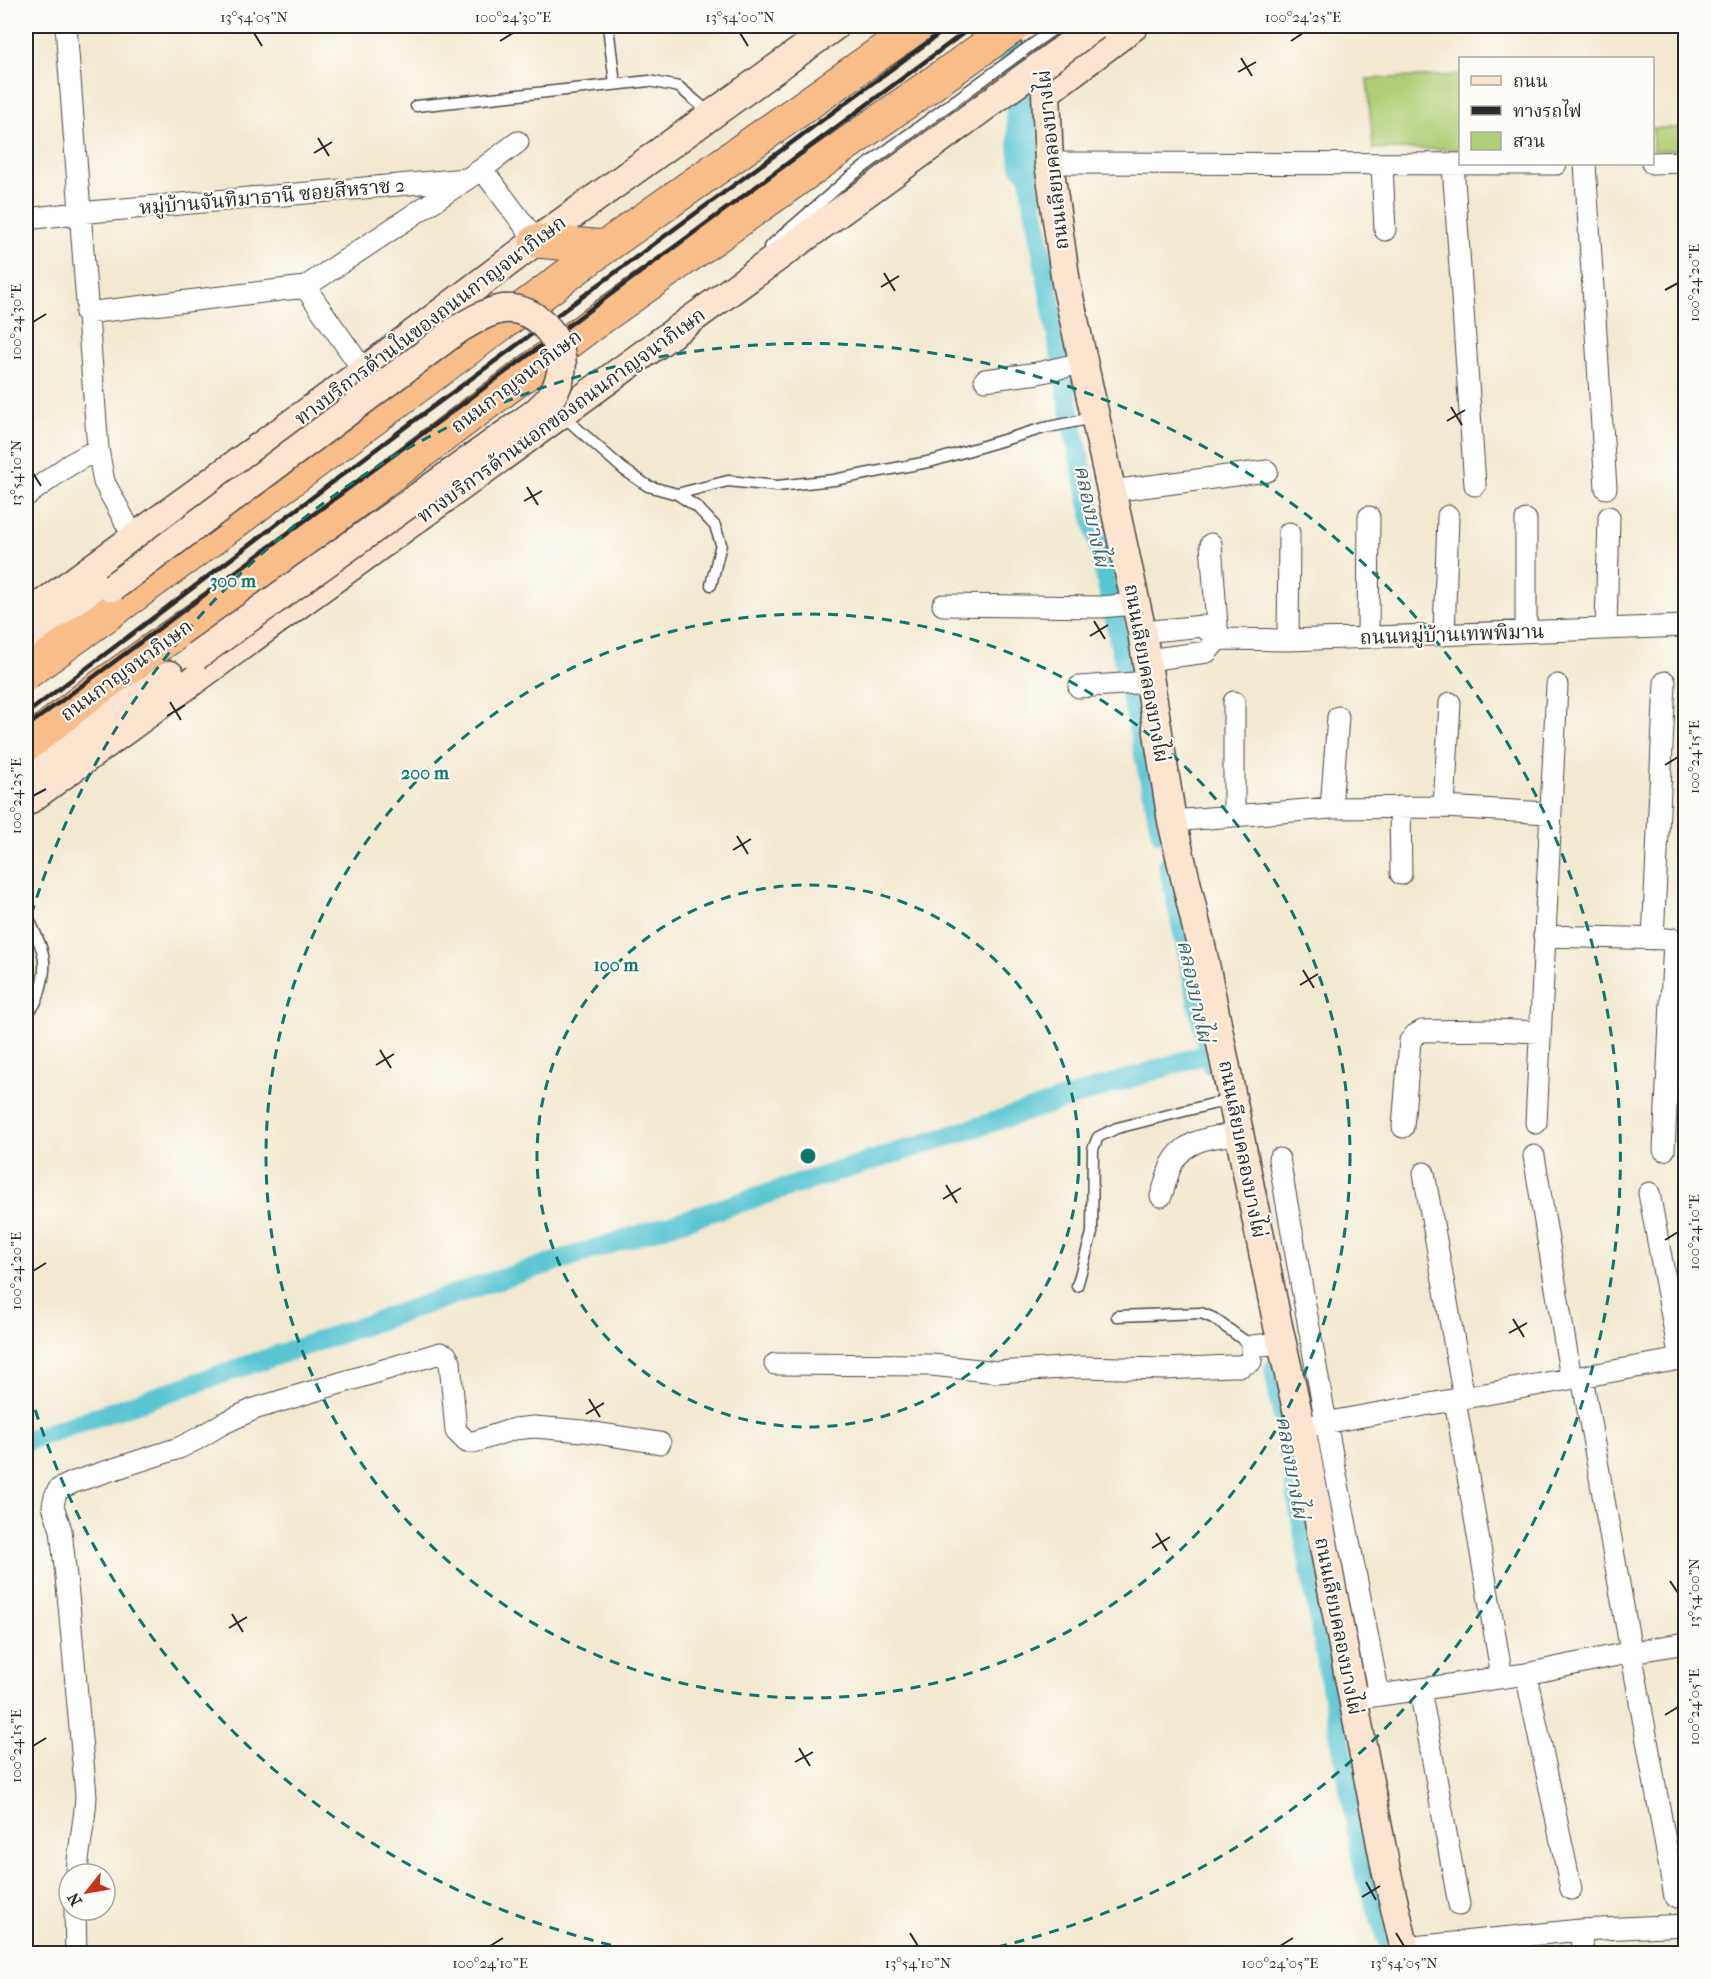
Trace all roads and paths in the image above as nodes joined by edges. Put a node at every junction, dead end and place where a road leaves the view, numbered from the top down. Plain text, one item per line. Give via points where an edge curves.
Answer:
1 (66, 26) edge
2 (608, 26) edge
3 (835, 26) edge
4 (918, 26) edge
5 (1014, 26) edge
6 (1033, 26) edge
7 (1058, 26) edge
8 (1095, 26) edge
9 (1134, 26) edge
10 (615, 84) junction
11 (1046, 92) junction
12 (416, 106) dead end
13 (712, 115) junction
14 (518, 142) dead end
15 (1686, 162) edge
16 (1049, 163) junction
17 (1654, 163) edge
18 (1382, 164) junction
19 (1453, 165) junction
20 (1459, 165) edge
21 (1585, 165) edge
22 (474, 174) junction
23 (78, 213) junction
24 (26, 219) edge
25 (1385, 230) dead end
26 (536, 241) junction
27 (605, 247) junction
28 (762, 253) dead end
29 (753, 261) dead end
30 (305, 287) junction
31 (86, 314) junction
32 (637, 360) junction
33 (1078, 364) junction
34 (363, 371) junction
35 (985, 380) dead end
36 (562, 415) junction
37 (1089, 418) junction
38 (98, 449) junction
39 (1267, 471) dead end
40 (1476, 485) dead end
41 (1606, 488) dead end
42 (1111, 491) junction
43 (677, 494) junction
44 (26, 496) edge
45 (1448, 516) dead end
46 (1369, 517) dead end
47 (1609, 517) dead end
48 (1526, 520) dead end
49 (1289, 532) dead end
50 (134, 538) junction
51 (1211, 544) dead end
52 (711, 585) dead end
53 (1131, 604) junction
54 (943, 605) dead end
55 (26, 616) edge
56 (1686, 626) edge
57 (1606, 627) junction
58 (1142, 632) junction
59 (1526, 632) junction
60 (1444, 634) junction
61 (1368, 637) junction
62 (1218, 639) junction
63 (1288, 640) junction
64 (26, 646) edge
65 (26, 674) edge
66 (1146, 675) junction
67 (1665, 682) dead end
68 (1557, 685) dead end
69 (1079, 687) dead end
70 (1234, 702) dead end
71 (1450, 703) dead end
72 (1338, 717) dead end
73 (26, 745) edge
74 (26, 775) edge
75 (26, 802) edge
76 (1400, 807) junction
77 (1444, 807) junction
78 (1331, 808) junction
79 (1549, 813) junction
80 (1234, 815) junction
81 (1172, 821) junction
82 (1401, 874) dead end
83 (28, 917) dead end
84 (1545, 936) junction
85 (1653, 939) junction
86 (1680, 940) edge
87 (26, 1014) edge
88 (1540, 1032) junction
89 (1227, 1100) junction
90 (1536, 1123) dead end
91 (1403, 1127) dead end
92 (1235, 1135) junction
93 (1664, 1150) dead end
94 (1533, 1156) dead end
95 (1279, 1160) dead end
96 (1424, 1173) dead end
97 (1649, 1192) dead end
98 (1161, 1196) dead end
99 (1077, 1286) dead end
100 (1117, 1316) dead end
101 (1266, 1345) junction
102 (1683, 1359) edge
103 (775, 1364) dead end
104 (1577, 1377) junction
105 (1459, 1399) junction
106 (1313, 1425) junction
107 (660, 1443) dead end
108 (1686, 1643) edge
109 (1632, 1652) junction
110 (1526, 1674) junction
111 (1502, 1677) junction
112 (1420, 1689) junction
113 (1366, 1697) junction
114 (78, 1862) edge
115 (1571, 1889) dead end
116 (1675, 1897) dead end
117 (1459, 1905) dead end
118 (75, 1922) edge
119 (1686, 1925) edge
120 (1580, 1930) junction
121 (1470, 1947) edge
122 (1405, 1951) edge
123 (76, 1953) edge
124 (1583, 1953) edge

1 - 23 street
2 - 10 lane
3 - 13 main road, ทางบริการด้านในของถนนกาญจนาภิเษก
4 - 27 highway
5 - 73 highway, ถนนกาญจนาภิเษก via 588,327
6 - 11 main road, ถนนเลียบคลองบางไผ่
7 - 28 lane, bridge via 850,177
8 - 32 main road, ทางบริการด้านนอกของถนนกาญจนาภิเษก, bridge
9 - 11 main road
10 - 12 lane
10 - 13 lane via 649,81 678,87
11 - 16 main road, ถนนเลียบคลองบางไผ่
13 - 26 main road, ทางบริการด้านในของถนนกาญจนาภิเษก
14 - 22 street
15 - 17 street
16 - 18 street
16 - 33 main road, ถนนเลียบคลองบางไผ่
18 - 19 street
18 - 25 street
19 - 20 street
19 - 40 street
21 - 41 street
22 - 23 street, หมู่บ้านจันทิมาธานี ซอยสีหราช 2
22 - 26 street
22 - 30 street
23 - 24 street, หมู่บ้านจันทิมาธานี ซอยสีหราช 2
23 - 31 street
26 - 27 highway
26 - 34 main road, ทางบริการด้านในของถนนกาญจนาภิเษก
27 - 65 highway
29 - 32 lane
30 - 31 street
30 - 34 street
31 - 38 street
32 - 36 main road, ทางบริการด้านนอกของถนนกาญจนาภิเษก
33 - 35 street
33 - 37 main road, ถนนเลียบคลองบางไผ่
34 - 50 main road, ทางบริการด้านในของถนนกาญจนาภิเษก
36 - 43 lane via 623,470 648,486
36 - 75 main road, ทางบริการด้านนอกของถนนกาญจนาภิเษก
37 - 42 main road, ถนนเลียบคลองบางไผ่
37 - 43 lane via 933,461 834,480 777,486 728,481
38 - 44 street
38 - 50 street via 104,482
39 - 42 street
42 - 53 main road, ถนนเลียบคลองบางไผ่
43 - 52 lane via 715,526 721,544
45 - 60 street
46 - 61 street
47 - 57 street
48 - 59 street
49 - 63 street
50 - 55 main road, ทางบริการด้านในของถนนกาญจนาภิเษก
51 - 62 street
53 - 54 street
53 - 58 main road, ถนนเลียบคลองบางไผ่
56 - 57 street, ถนนหมู่บ้านเทพพิมาน
57 - 59 street, ถนนหมู่บ้านเทพพิมาน
58 - 62 street, ถนนหมู่บ้านเทพพิมาน via 1203,626
58 - 66 main road, ถนนเลียบคลองบางไผ่
59 - 60 street, ถนนหมู่บ้านเทพพิมาน
60 - 61 street, ถนนหมู่บ้านเทพพิมาน
61 - 63 street, ถนนหมู่บ้านเทพพิมาน
62 - 63 street, ถนนหมู่บ้านเทพพิมาน
62 - 66 street via 1207,652
64 - 74 main road, bridge via 480,316 505,309 524,312 555,339 562,358 561,375 552,398 534,414
66 - 69 street via 1109,686
66 - 81 main road, ถนนเลียบคลองบางไผ่
67 - 85 street
68 - 79 street
70 - 80 street
71 - 77 street
72 - 78 street
76 - 77 street
76 - 78 street
76 - 82 street
77 - 79 street
78 - 80 street
79 - 84 street
80 - 81 street
81 - 89 main road, ถนนเลียบคลองบางไผ่ via 1204,959
83 - 87 lane via 44,955 45,973 38,998
84 - 85 street
84 - 88 street
85 - 86 street
86 - 93 street
88 - 90 street
88 - 91 street via 1447,1030 1415,1035 1410,1041
89 - 92 main road, ถนนเลียบคลองบางไผ่
89 - 99 lane via 1117,1128 1098,1137 1094,1142 1092,1233
92 - 98 street via 1200,1141 1181,1151 1172,1163
92 - 101 main road, ถนนเลียบคลองบางไผ่
94 - 104 street
95 - 106 street
96 - 105 street
97 - 102 street
100 - 101 lane via 1201,1313
101 - 103 street via 1241,1366 1165,1369 1079,1367 998,1372 932,1365
101 - 106 main road, ถนนเลียบคลองบางไผ่
102 - 104 street
104 - 105 street
104 - 109 street
105 - 106 street
105 - 111 street
106 - 113 main road, ถนนเลียบคลองบางไผ่
107 - 114 street via 534,1427 467,1442 456,1431 450,1362 440,1353 254,1409 179,1448 60,1489 53,1506 61,1530 86,1796
108 - 109 street
109 - 110 street
109 - 116 street
110 - 111 street
110 - 115 street
111 - 112 street
112 - 113 street
112 - 117 street
113 - 122 main road, ถนนเลียบคลองบางไผ่ via 1386,1870
118 - 123 street
119 - 120 street
120 - 121 street
120 - 124 street
121 - 122 street

